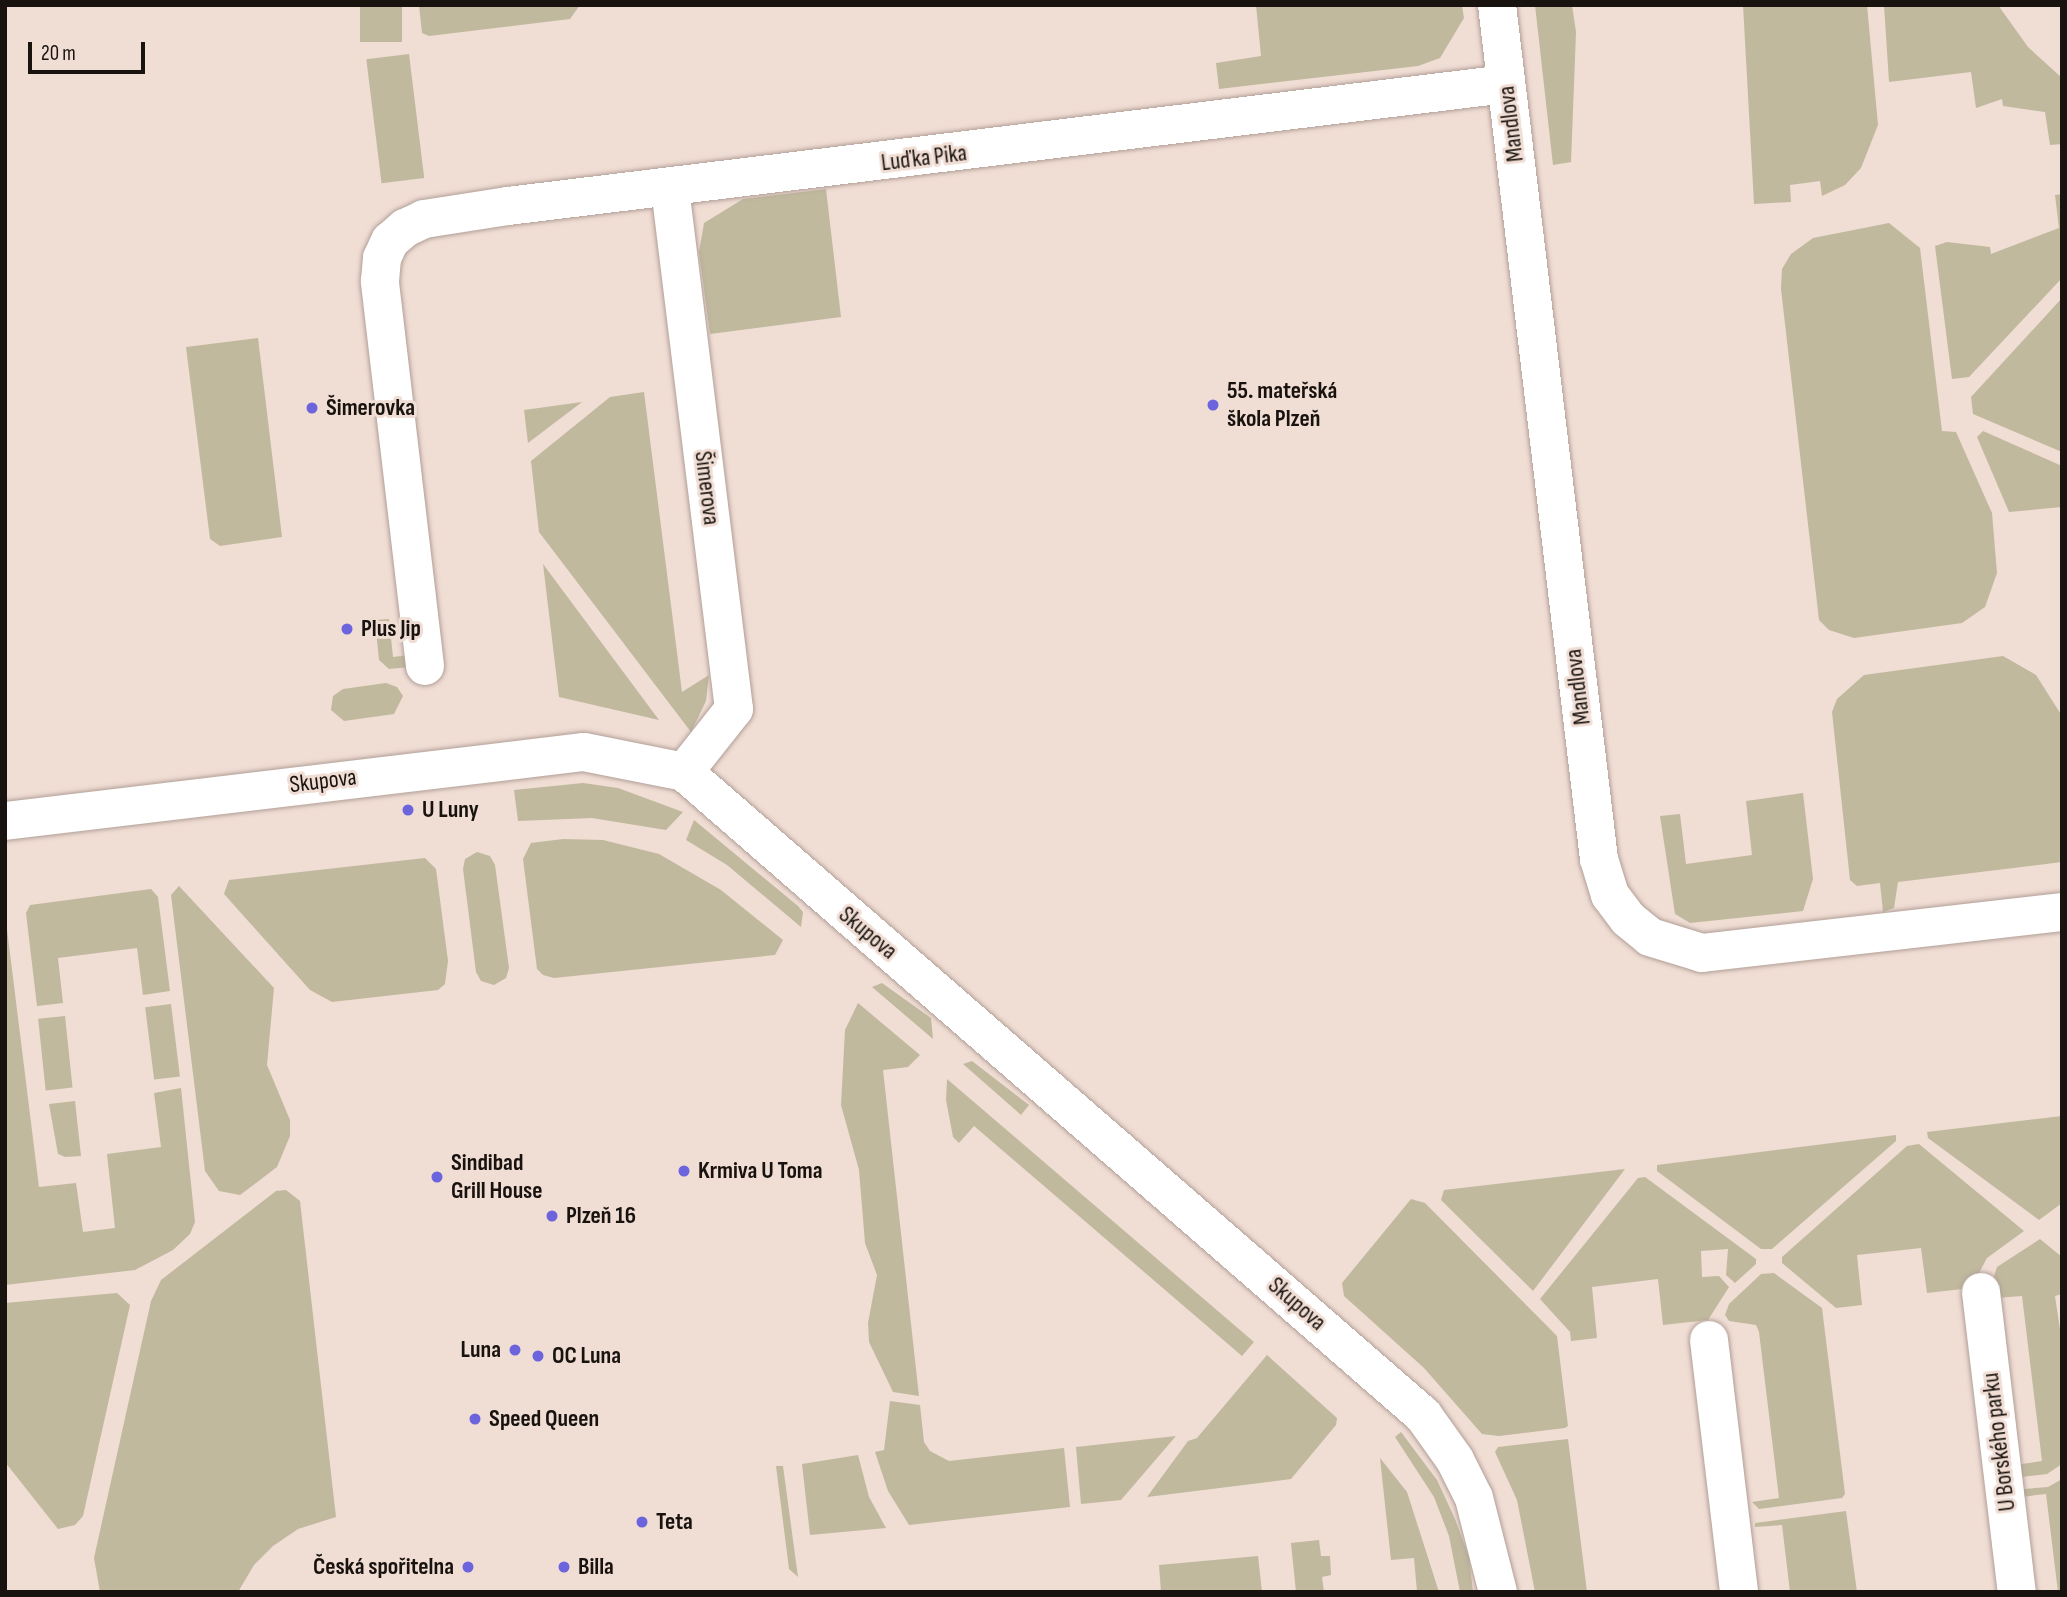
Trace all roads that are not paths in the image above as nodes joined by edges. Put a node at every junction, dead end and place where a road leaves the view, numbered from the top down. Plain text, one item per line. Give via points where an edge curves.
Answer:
1 (1497, 5) edge
2 (1506, 84) junction
3 (670, 188) junction
4 (425, 666) dead end
5 (684, 772) junction
6 (5, 821) edge
7 (2062, 912) edge
8 (1981, 1292) dead end
9 (1709, 1340) dead end
10 (1498, 1592) edge
11 (1740, 1592) edge
12 (2017, 1592) edge

1 - 2 street, Mandlova
2 - 3 street, Luďka Pika
2 - 7 street, Mandlova via 1599,859 1615,904 1657,941 1684,951 1712,954
3 - 4 street, Luďka Pika via 424,219 390,241 382,258 380,281
3 - 5 street, Šimerova via 734,709
5 - 6 street, Skupova via 584,752
5 - 10 street, Skupova via 1423,1415 1455,1460 1474,1498
8 - 12 street, U Borského parku
9 - 11 street

